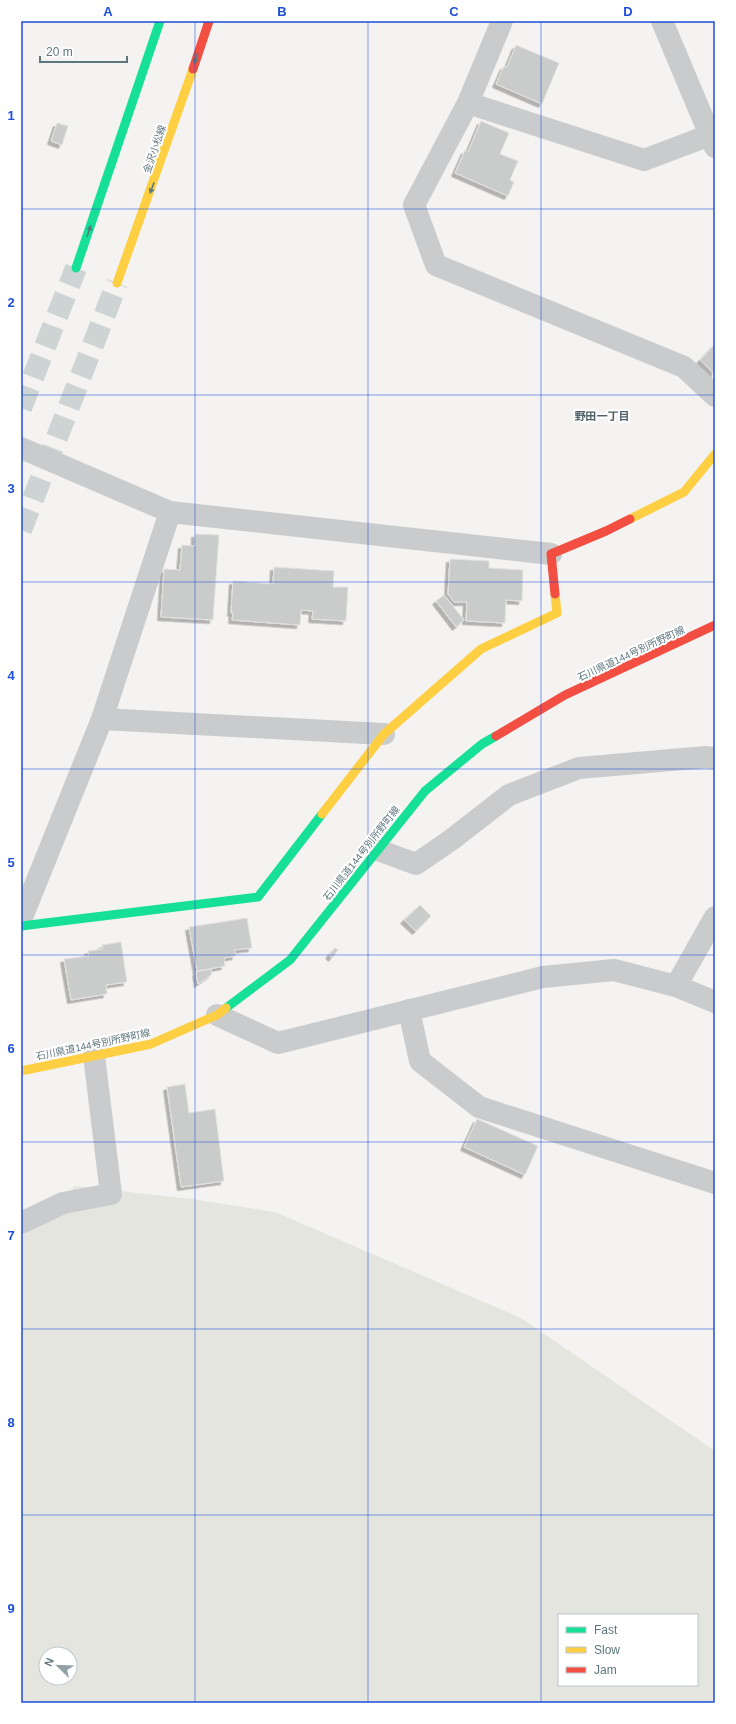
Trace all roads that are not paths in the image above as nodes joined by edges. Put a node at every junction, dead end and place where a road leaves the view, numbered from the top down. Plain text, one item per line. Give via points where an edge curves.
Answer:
1 (152, 21) edge
2 (160, 21) edge
3 (209, 21) edge
4 (502, 21) edge
5 (662, 21) edge
6 (209, 50) dead end
7 (137, 91) junction
8 (468, 103) junction
9 (712, 141) edge
10 (165, 151) junction
11 (76, 268) tunnel mouth
12 (117, 283) tunnel mouth
13 (715, 396) edge
14 (21, 448) edge
15 (715, 454) edge
16 (170, 512) junction
17 (551, 554) junction
18 (715, 625) edge
19 (102, 719) junction
20 (384, 734) junction
21 (715, 758) edge
22 (378, 850) junction
23 (715, 917) edge
24 (21, 920) edge
25 (21, 926) edge
26 (676, 986) junction
27 (715, 1002) edge
28 (409, 1010) junction
29 (217, 1015) junction
30 (94, 1056) junction
31 (21, 1071) edge
32 (715, 1184) edge
33 (21, 1223) edge

1 - 7 main road
2 - 7 main road
3 -> 10 main road, 金沢小松線
4 - 8 street
5 - 9 street
6 - 10 main road
11 -> 7 main road
8 - 9 street via 644,160
8 - 13 street via 414,205 436,265 684,367
10 -> 12 main road, 金沢小松線
14 - 16 street
15 - 17 main road via 684,492 606,531
16 - 17 street
16 - 19 street
17 - 20 main road via 557,614 481,649
18 - 22 main road, 石川県道144号別所野町線 via 565,695 482,744 424,791
19 - 20 street
19 - 24 street
20 - 25 main road via 258,897
21 - 22 street via 579,768 508,795 416,864
22 - 29 main road, 石川県道144号別所野町線 via 290,960
23 - 26 street
26 - 27 street
26 - 28 street via 614,970 543,977
28 - 29 street via 278,1043
28 - 32 street via 420,1061 479,1108
29 - 30 main road, 石川県道144号別所野町線 via 151,1044
30 - 31 main road, 石川県道144号別所野町線
30 - 33 street via 111,1194 63,1203

